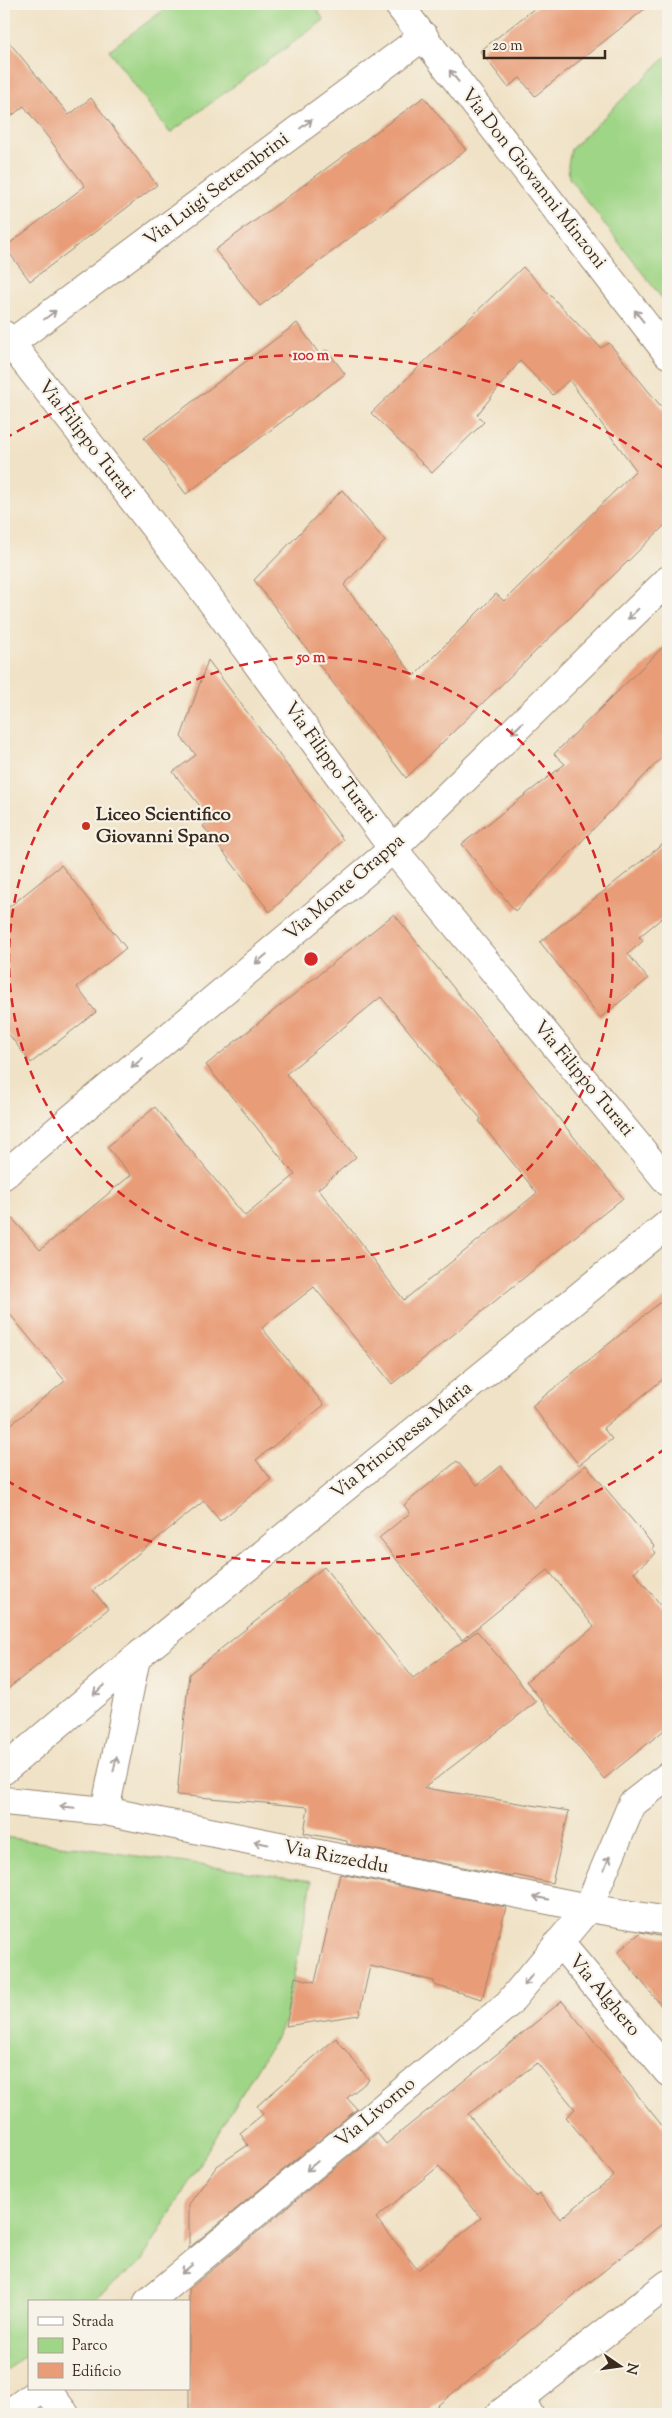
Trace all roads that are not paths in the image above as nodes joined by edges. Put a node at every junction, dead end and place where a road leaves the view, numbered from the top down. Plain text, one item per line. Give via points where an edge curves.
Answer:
1 (398, 4) edge
2 (424, 36) junction
3 (7, 339) edge
4 (668, 354) edge
5 (668, 580) edge
6 (393, 849) junction
7 (4, 1175) edge
8 (668, 1182) edge
9 (668, 1224) edge
10 (136, 1658) junction
11 (4, 1770) edge
12 (668, 1776) edge
13 (4, 1801) edge
14 (105, 1811) junction
15 (588, 1908) junction
16 (668, 1921) edge
17 (559, 1942) junction
18 (668, 2072) edge
19 (668, 2284) edge
20 (150, 2300) edge
21 (43, 2390) edge
22 (45, 2390) edge
23 (516, 2409) edge
24 (8, 2414) edge
25 (65, 2414) edge

1 - 2 street, Via Don Giovanni Minzoni
3 -> 2 street, Via Luigi Settembrini
4 -> 2 street, Via Don Giovanni Minzoni
3 - 6 street, Via Filippo Turati via 195,579
5 -> 6 street, Via Monte Grappa
6 -> 7 street, Via Monte Grappa
6 - 8 street, Via Filippo Turati
9 - 10 street, Via Principessa Maria
10 -> 11 street, Via Principessa Maria
14 -> 10 street
15 -> 12 street, Via Livorno via 632,1804
14 -> 13 street, Via Rizzeddu
15 -> 14 street, Via Rizzeddu
15 - 16 street, Via Rizzeddu
15 - 17 street, Via Livorno
17 - 18 street, Via Alghero
17 -> 20 street, Via Livorno via 508,2004
19 - 23 street
21 - 24 street
22 - 25 street

